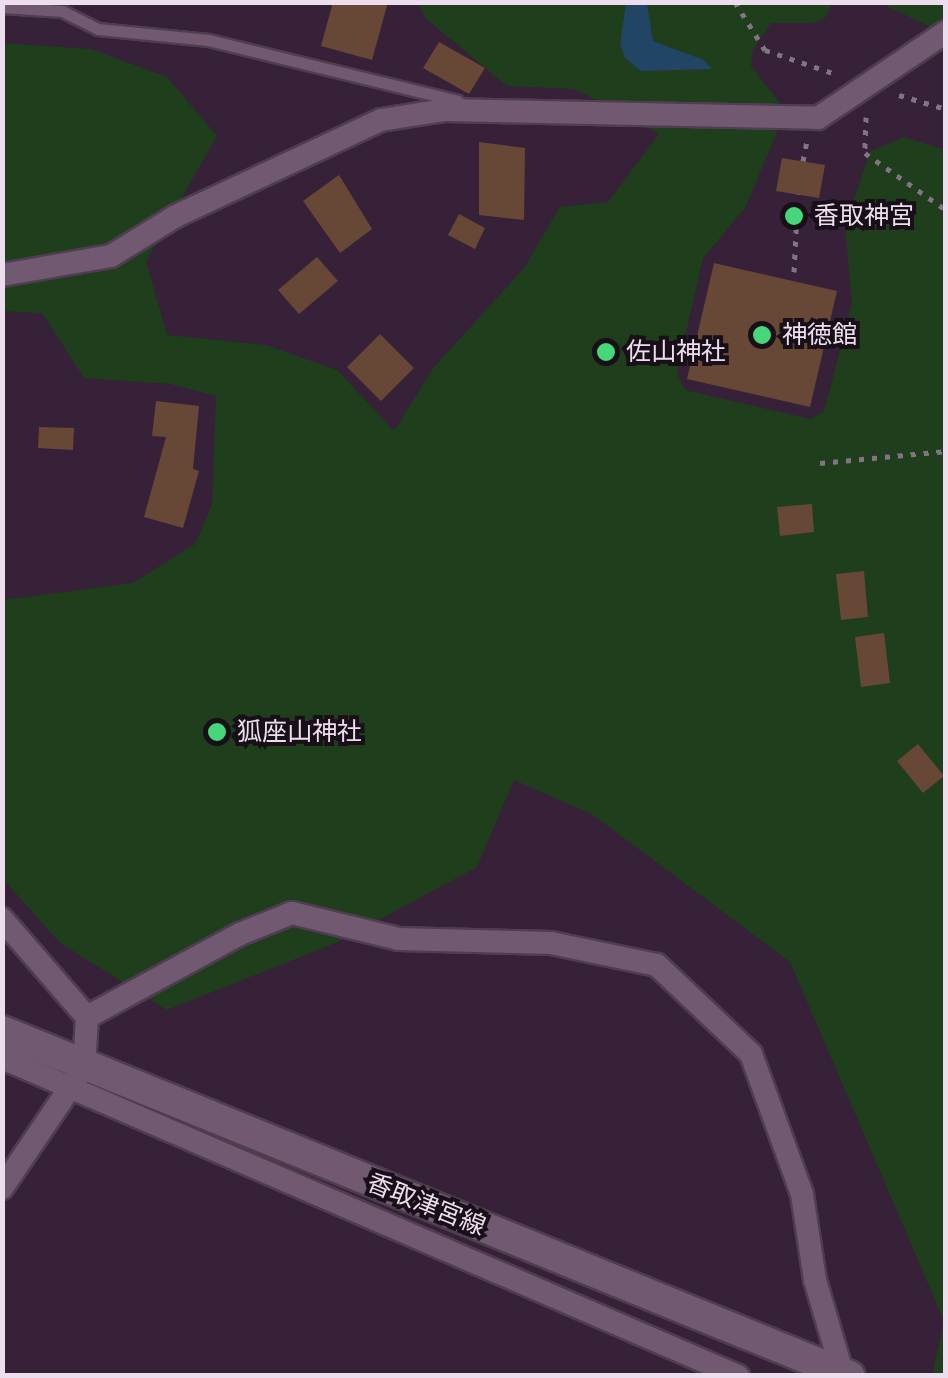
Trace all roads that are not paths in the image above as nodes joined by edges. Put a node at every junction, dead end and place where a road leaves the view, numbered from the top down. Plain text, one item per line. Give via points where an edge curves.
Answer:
1 (2, 7) edge
2 (946, 32) edge
3 (496, 111) junction
4 (2, 275) edge
5 (2, 919) edge
6 (87, 1018) junction
7 (2, 1031) edge
8 (2, 1058) edge
9 (77, 1076) junction
10 (2, 1188) edge
11 (846, 1374) edge
12 (738, 1376) edge

1 - 3 lane via 62,10 98,29 208,40
2 - 3 street via 818,118
3 - 4 street via 381,120 176,216 111,256
5 - 6 street
6 - 9 street
6 - 11 street via 240,934 292,913 399,939 550,943 657,966 751,1054 802,1194 815,1280
7 - 9 main road, 香取津宮線
8 - 9 street
9 - 10 street
9 - 11 main road, 香取津宮線
9 - 12 street

